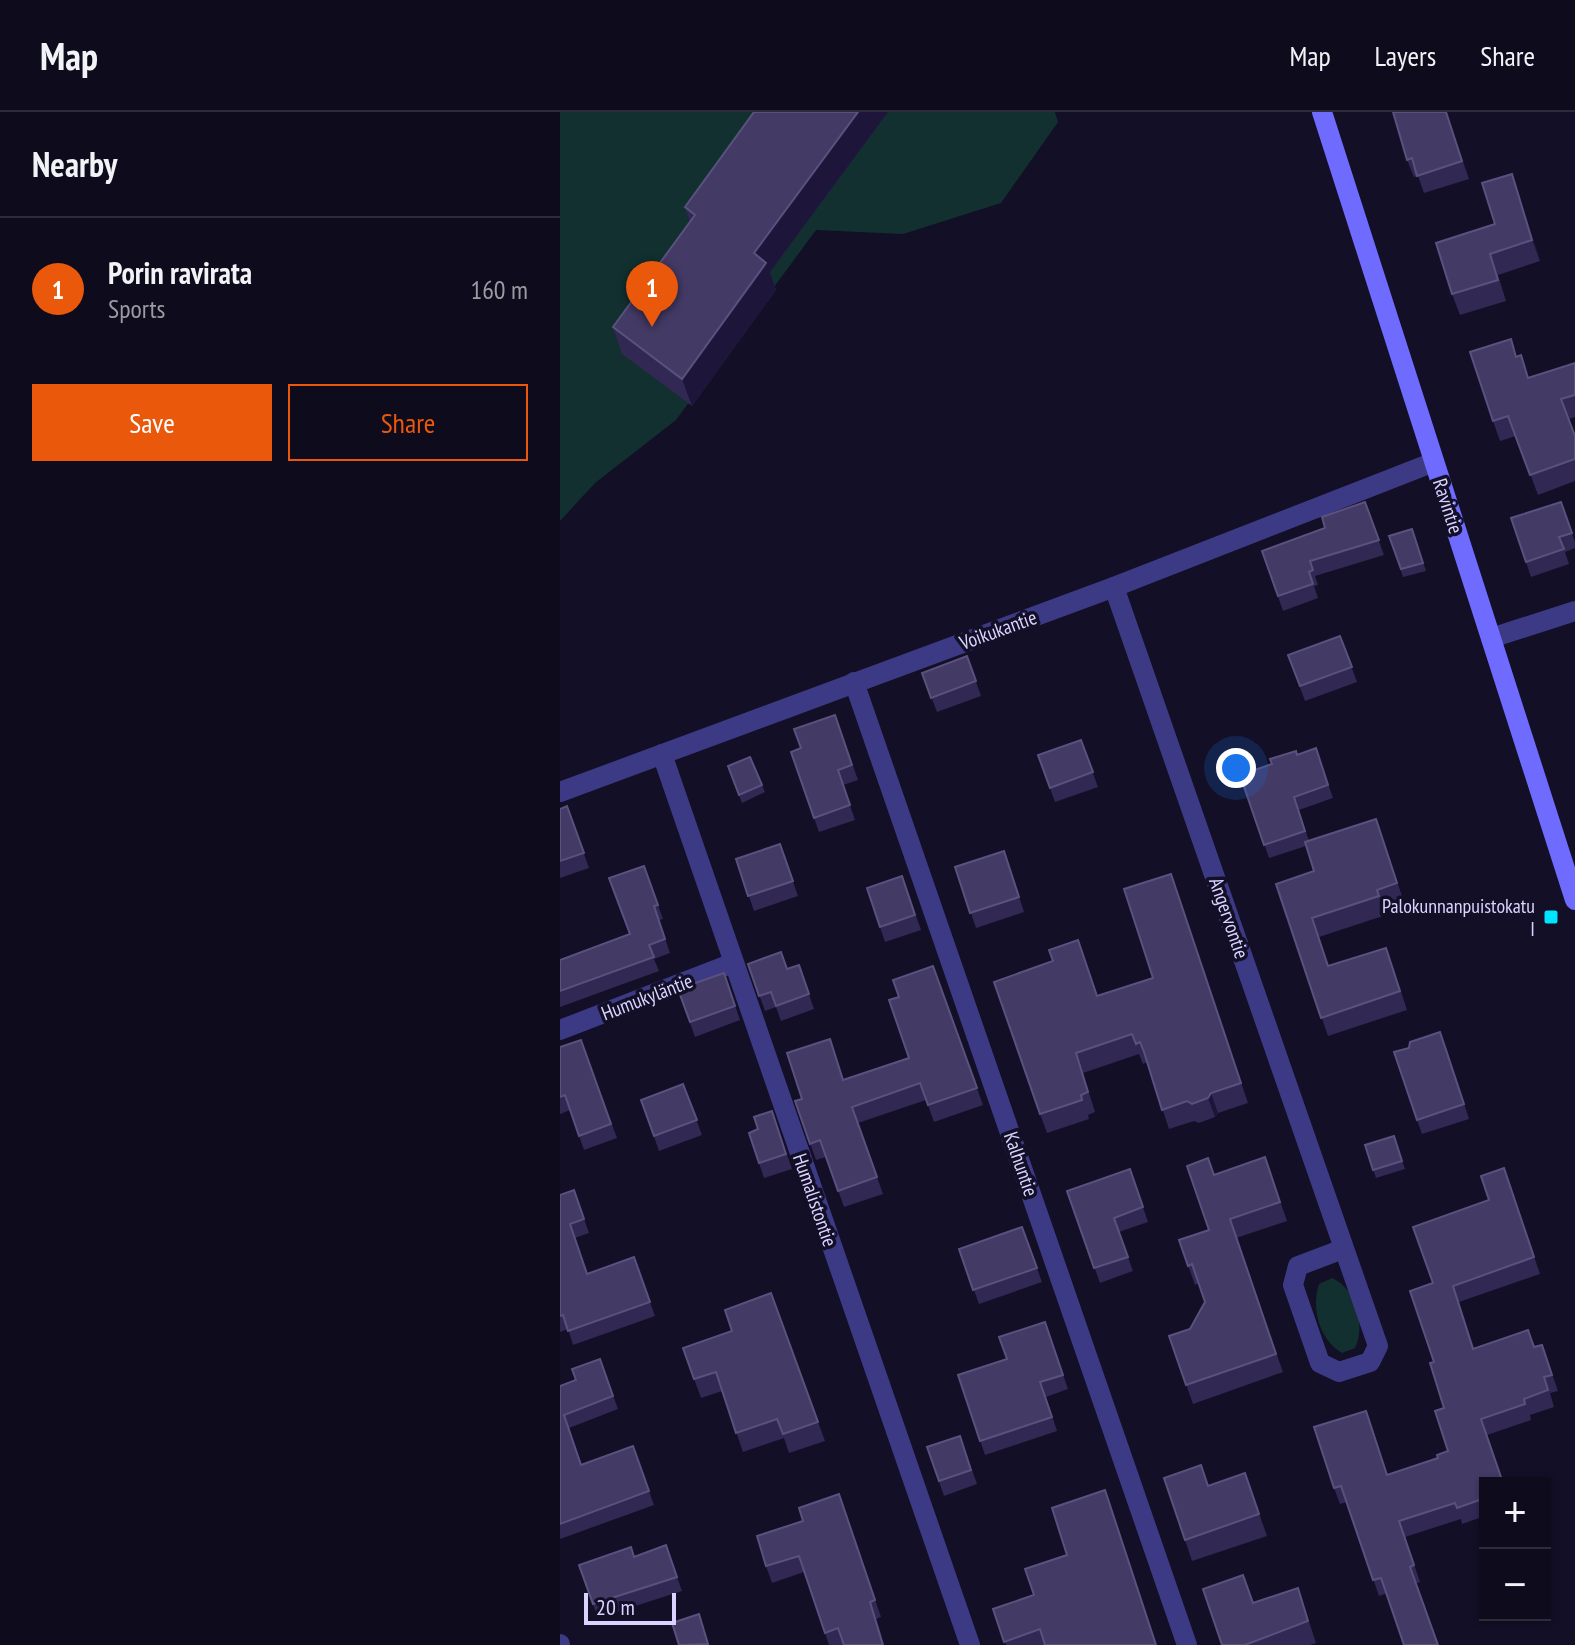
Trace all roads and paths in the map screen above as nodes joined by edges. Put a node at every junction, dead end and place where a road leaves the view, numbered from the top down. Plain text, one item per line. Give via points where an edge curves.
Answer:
1 (1322, 112) edge
2 (1434, 462) junction
3 (1114, 587) junction
4 (1575, 611) edge
5 (1491, 638) junction
6 (854, 682) junction
7 (662, 754) junction
8 (560, 792) edge
9 (1575, 900) edge
10 (733, 963) junction
11 (560, 1030) edge
12 (1343, 1249) junction
13 (970, 1645) edge
14 (1187, 1645) edge

1 - 2 main road, Ravintie
2 - 3 street, Voikukantie
2 - 5 main road, Ravintie
3 - 6 street, Voikukantie
3 - 12 street, Angervontie
4 - 5 street
5 - 9 main road, Ravintie
6 - 7 street, Voikukantie
6 - 14 street, Kalhuntie
7 - 8 street, Voikukantie
7 - 10 street, Humalistontie
10 - 11 street, Humukyläntie
10 - 13 street, Humalistontie
12 - 12 street, Angervontie via 1378,1346 1370,1362 1339,1372 1320,1363 1293,1285 1298,1266

